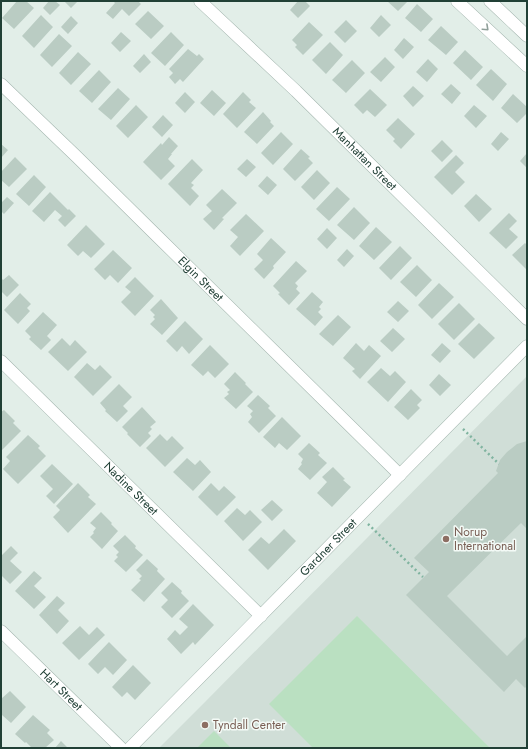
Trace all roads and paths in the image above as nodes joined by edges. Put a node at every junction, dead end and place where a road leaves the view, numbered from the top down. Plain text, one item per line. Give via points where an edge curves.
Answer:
1 (200, 1) edge
2 (457, 1) edge
3 (490, 1) edge
4 (527, 36) edge
5 (527, 66) edge
6 (1, 84) edge
7 (527, 319) edge
8 (527, 346) edge
9 (1, 361) edge
10 (461, 428) dead end
11 (499, 464) dead end
12 (400, 475) junction
13 (366, 522) dead end
14 (423, 577) dead end
15 (261, 616) junction
16 (1, 631) edge
17 (121, 748) edge
18 (130, 748) edge

1 - 7 street, Manhattan Street
2 -> 5 street
3 - 4 street
6 - 12 street, Elgin Street
8 - 12 street, Gardner Street
9 - 15 street, Nadine Street
10 - 11 path
12 - 15 street, Gardner Street
13 - 14 path
15 - 18 street, Gardner Street
16 - 17 street, Hart Street

